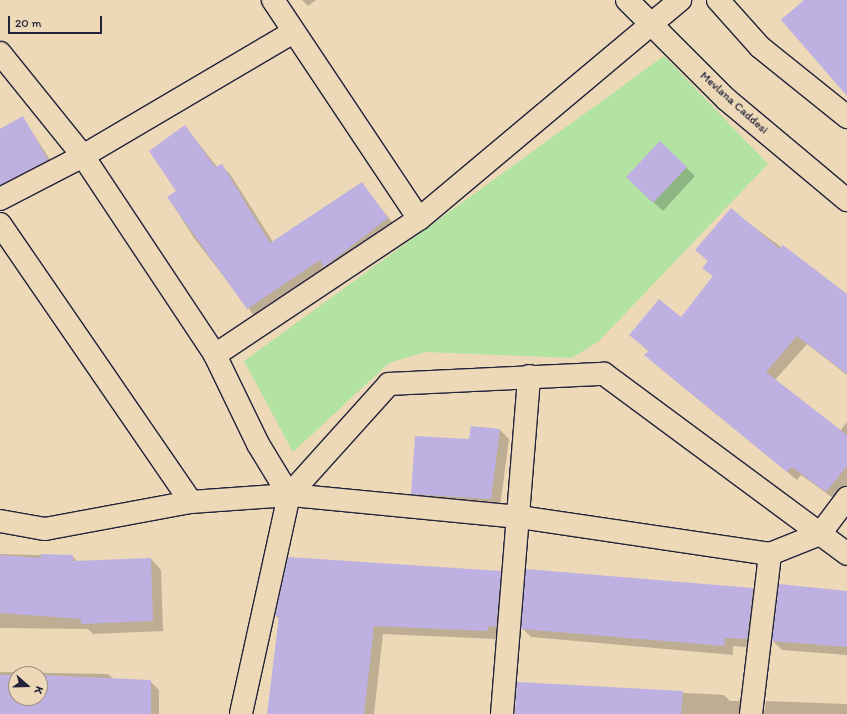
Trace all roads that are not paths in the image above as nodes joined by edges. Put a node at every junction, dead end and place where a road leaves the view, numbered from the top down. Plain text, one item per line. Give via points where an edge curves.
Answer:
1 (273, 0) edge
2 (627, 0) edge
3 (680, 0) edge
4 (718, 0) edge
5 (651, 25) junction
6 (292, 33) junction
7 (0, 53) edge
8 (847, 117) edge
9 (83, 156) junction
10 (0, 199) edge
11 (847, 200) edge
12 (419, 219) junction
13 (0, 224) edge
14 (215, 354) junction
15 (529, 376) junction
16 (289, 495) junction
17 (847, 498) edge
18 (191, 502) junction
19 (519, 517) junction
20 (0, 521) edge
21 (820, 534) junction
22 (770, 554) junction
23 (847, 554) edge
24 (241, 714) edge
25 (502, 714) edge
26 (751, 714) edge

1 - 6 street
2 - 5 street, Mevlana Caddesi
3 - 5 street
4 - 8 street via 760,47
5 - 11 street, Mevlana Caddesi via 726,99
5 - 12 street
6 - 9 street
6 - 12 street
7 - 9 street
9 - 10 street
9 - 14 street
12 - 14 street
13 - 18 street
14 - 16 street via 258,444
15 - 16 street via 389,384
15 - 19 street
15 - 21 street via 604,374
16 - 18 street
16 - 19 street
16 - 24 street
17 - 21 street
18 - 20 street via 45,529
19 - 22 street
19 - 25 street
21 - 22 street
21 - 23 street
22 - 26 street

